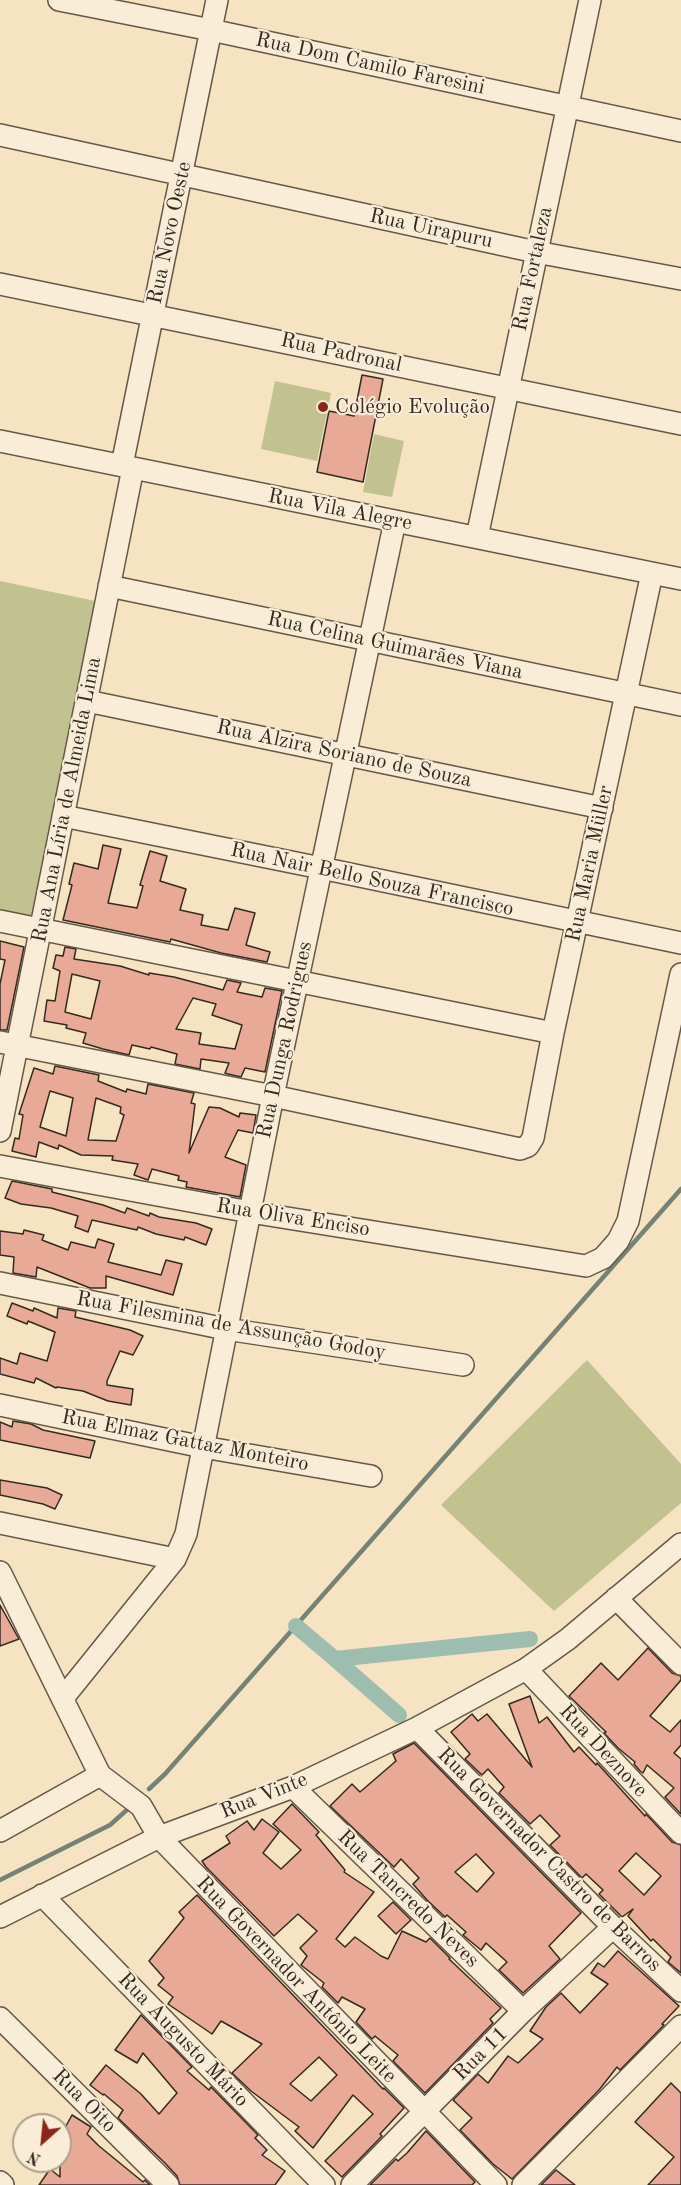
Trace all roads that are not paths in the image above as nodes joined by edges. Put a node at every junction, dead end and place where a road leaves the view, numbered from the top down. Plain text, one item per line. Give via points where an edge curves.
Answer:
1 (59, 0) edge
2 (218, 0) edge
3 (590, 0) edge
4 (211, 30) junction
5 (567, 107) junction
6 (681, 131) edge
7 (0, 135) edge
8 (182, 175) junction
9 (536, 252) junction
10 (681, 279) edge
11 (0, 284) edge
12 (153, 314) junction
13 (508, 388) junction
14 (681, 424) edge
15 (0, 441) edge
16 (128, 467) junction
17 (395, 521) junction
18 (477, 537) junction
19 (652, 573) junction
20 (681, 579) edge
21 (110, 586) junction
22 (370, 640) junction
23 (626, 694) junction
24 (87, 701) junction
25 (681, 705) edge
26 (345, 754) junction
27 (602, 808) junction
28 (63, 816) junction
29 (321, 868) junction
30 (0, 921) edge
31 (577, 923) junction
32 (41, 929) junction
33 (681, 943) edge
34 (681, 974) edge
35 (297, 982) junction
36 (553, 1034) junction
37 (9, 1044) edge
38 (273, 1096) junction
39 (0, 1131) edge
40 (0, 1166) edge
41 (250, 1212) junction
42 (0, 1283) edge
43 (226, 1329) junction
44 (463, 1365) dead end
45 (0, 1405) edge
46 (203, 1447) junction
47 (370, 1476) dead end
48 (0, 1523) edge
49 (681, 1544) edge
50 (175, 1559) junction
51 (2, 1580) edge
52 (616, 1598) junction
53 (681, 1664) edge
54 (526, 1669) junction
55 (63, 1698) junction
56 (417, 1728) junction
57 (100, 1775) junction
58 (293, 1787) junction
59 (0, 1831) edge
60 (681, 1833) edge
61 (159, 1837) junction
62 (42, 1895) junction
63 (0, 1917) edge
64 (613, 1927) junction
65 (681, 1991) edge
66 (523, 2011) junction
67 (0, 2018) edge
68 (681, 2026) edge
69 (424, 2113) junction
70 (168, 2185) edge
71 (324, 2185) edge
72 (352, 2185) edge
73 (495, 2185) edge
74 (523, 2185) edge

1 - 4 street, Rua Dom Camilo Faresini
2 - 4 street, Rua Novo Oeste
3 - 5 street, Rua Fortaleza
4 - 5 street, Rua Dom Camilo Faresini
4 - 8 street, Rua Novo Oeste
5 - 6 street, Rua Dom Camilo Faresini
5 - 9 street, Rua Fortaleza
7 - 8 street, Rua Uirapuru
8 - 9 street, Rua Uirapuru
8 - 12 street, Rua Novo Oeste
9 - 10 street, Rua Uirapuru
9 - 13 street, Rua Fortaleza
11 - 12 street, Rua Padronal
12 - 13 street, Rua Padronal
12 - 16 street, Rua Novo Oeste
13 - 14 street, Rua Padronal
13 - 18 street, Rua Fortaleza
15 - 16 street, Rua Vila Alegre
16 - 17 street, Rua Vila Alegre
16 - 21 street, Rua Ana Líria de Almeida Lima
17 - 18 street, Rua Vila Alegre
17 - 22 street, Rua Dunga Rodrigues
18 - 19 street, Rua Vila Alegre
19 - 20 street, Rua Vila Alegre
19 - 23 street, Rua Maria Müller
21 - 22 street, Rua Celina Guimarães Viana
21 - 24 street, Rua Ana Líria de Almeida Lima
22 - 23 street, Rua Celina Guimarães Viana
22 - 26 street, Rua Dunga Rodrigues
23 - 25 street, Rua Celina Guimarães Viana
23 - 27 street, Rua Maria Müller
24 - 26 street, Rua Alzira Soriano de Souza
24 - 28 street, Rua Ana Líria de Almeida Lima
26 - 27 street, Rua Alzira Soriano de Souza
26 - 29 street, Rua Dunga Rodrigues
27 - 31 street, Rua Maria Müller
28 - 29 street, Rua Nair Bello Souza Francisco
28 - 32 street, Rua Ana Líria de Almeida Lima
29 - 31 street, Rua Nair Bello Souza Francisco
29 - 35 street, Rua Dunga Rodrigues
30 - 32 street
31 - 33 street, Rua Nair Bello Souza Francisco
31 - 36 street, Rua Maria Müller
32 - 35 street
32 - 37 street, Rua Ana Líria de Almeida Lima
34 - 41 street, Rua Oliva Enciso via 628,1221 603,1258 586,1266
35 - 36 street
35 - 38 street, Rua Dunga Rodrigues
36 - 38 street, Rua Maria Müller via 533,1138 520,1149
37 - 38 street
37 - 39 street, Rua Ana Líria de Almeida Lima
38 - 41 street, Rua Dunga Rodrigues
40 - 41 street, Rua Oliva Enciso
41 - 43 street, Rua Dunga Rodrigues
42 - 43 street, Rua Filesmina de Assunção Godoy
43 - 44 street, Rua Filesmina de Assunção Godoy
43 - 46 street, Rua Dunga Rodrigues
45 - 46 street, Rua Elmaz Gattaz Monteiro
46 - 47 street, Rua Elmaz Gattaz Monteiro
46 - 50 street, Rua Dunga Rodrigues via 186,1534
48 - 50 street
49 - 52 street, Rua Vinte
50 - 55 street, Rua Dunga Rodrigues
51 - 55 street
52 - 53 street
52 - 54 street, Rua Vinte
54 - 56 street, Rua Vinte
54 - 60 street, Rua Deznove
55 - 57 street
56 - 58 street, Rua Vinte
56 - 64 street, Rua Governador Castro de Barros
57 - 59 street
57 - 61 street, Rua Governador Antônio Leite via 141,1806
58 - 61 street, Rua Vinte
58 - 66 street, Rua Tancredo Neves
61 - 62 street, Rua Vinte
61 - 69 street, Rua Governador Antônio Leite
62 - 63 street, Rua Vinte
62 - 71 street, Rua Augusto Mário
64 - 65 street, Rua Governador Castro de Barros
64 - 66 street, Rua 11
66 - 69 street, Rua 11
67 - 70 street, Rua Oito
68 - 74 street
69 - 72 street, Rua 11
69 - 73 street, Rua Governador Antônio Leite

